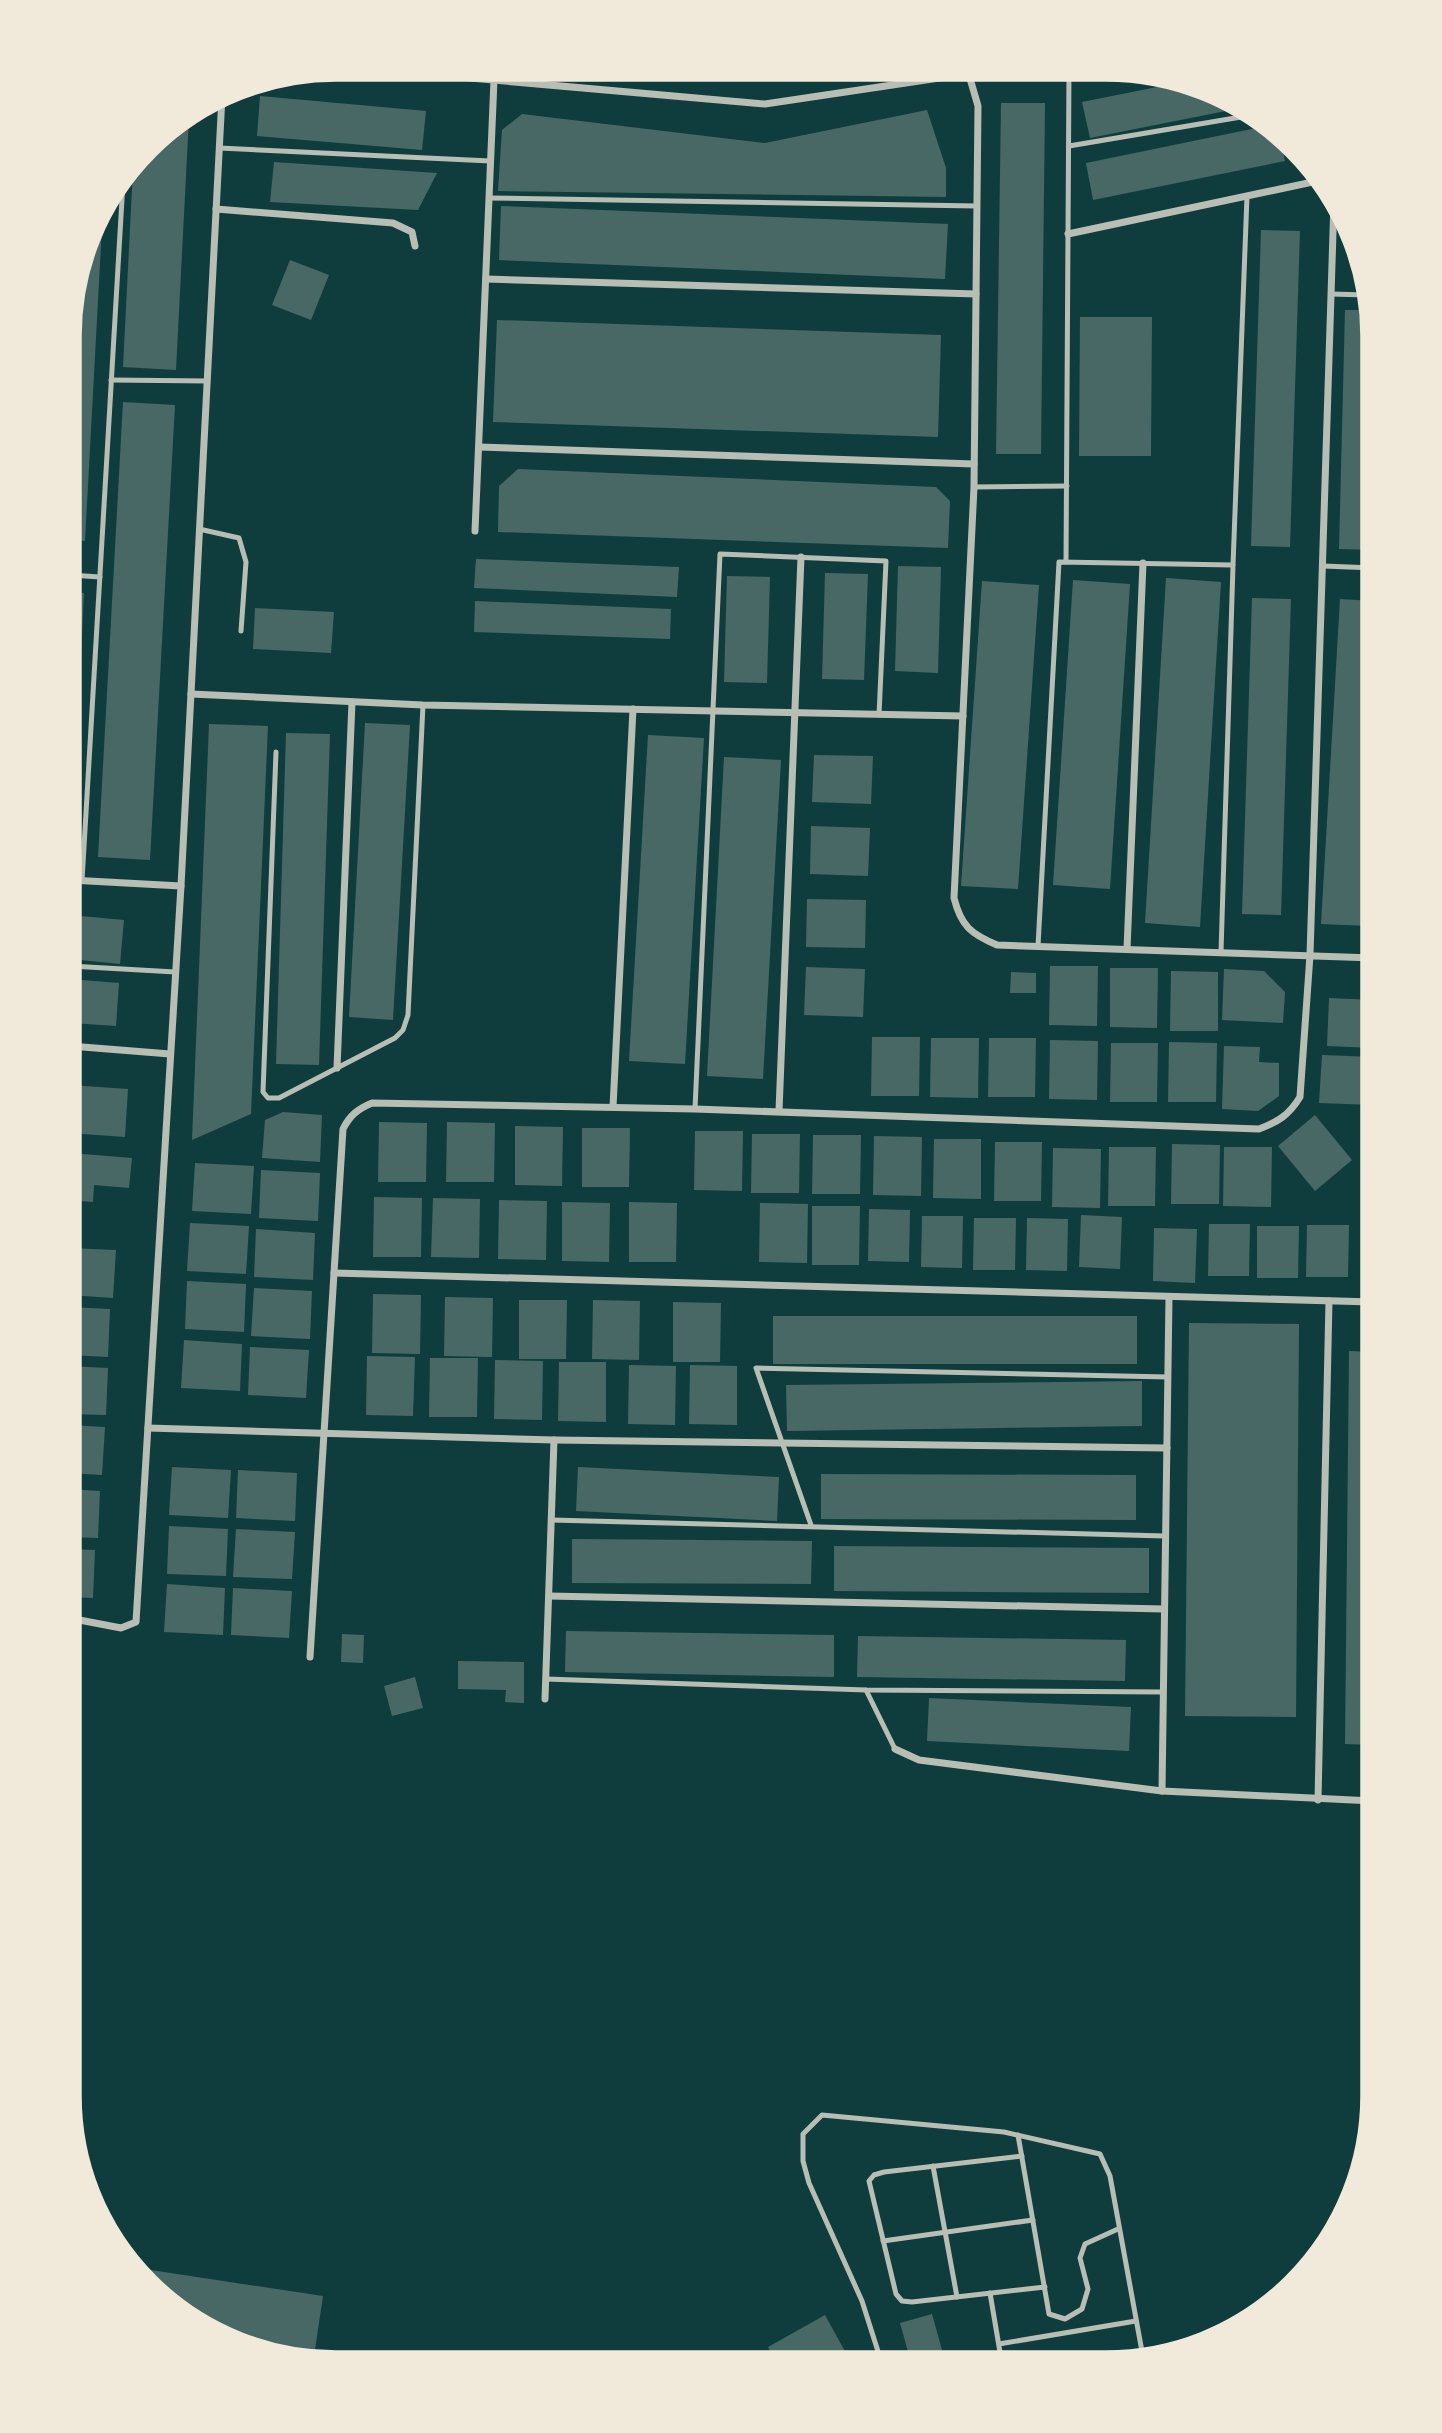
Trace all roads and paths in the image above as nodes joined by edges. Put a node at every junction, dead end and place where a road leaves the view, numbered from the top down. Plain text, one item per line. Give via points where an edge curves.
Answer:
1 (494, 80) joint
2 (934, 80) edge
3 (970, 80) edge
4 (1069, 80) edge
5 (221, 108) edge
6 (1237, 118) edge
7 (1069, 146) junction
8 (219, 148) junction
9 (490, 161) junction
10 (1310, 183) edge
11 (1247, 196) junction
12 (122, 197) edge
13 (489, 198) junction
14 (977, 206) junction
15 (216, 209) junction
16 (1333, 220) edge
17 (1068, 234) junction
18 (415, 246) dead end
19 (486, 279) junction
20 (976, 294) junction
21 (1331, 294) junction
22 (1358, 295) edge
23 (111, 380) junction
24 (207, 381) junction
25 (479, 447) junction
26 (974, 464) junction
27 (1066, 486) junction
28 (974, 487) junction
29 (199, 529) junction
30 (475, 531) dead end
31 (801, 557) junction
32 (1066, 562) junction
33 (1143, 563) junction
34 (1233, 565) junction
35 (1323, 566) junction
36 (1362, 568) edge
37 (80, 576) edge
38 (100, 578) junction
39 (241, 631) dead end
40 (191, 694) junction
41 (352, 702) junction
42 (423, 705) junction
43 (633, 709) junction
44 (713, 711) junction
45 (795, 713) junction
46 (879, 715) junction
47 (963, 716) junction
48 (276, 752) dead end
49 (82, 880) joint
50 (181, 886) junction
51 (1038, 946) junction
52 (1127, 949) junction
53 (1221, 952) junction
54 (1310, 955) junction
55 (1362, 957) edge
56 (80, 967) edge
57 (175, 972) junction
58 (80, 1047) edge
59 (170, 1054) junction
60 (337, 1068) junction
61 (613, 1107) junction
62 (695, 1109) junction
63 (779, 1111) junction
64 (334, 1273) junction
65 (1169, 1297) junction
66 (1329, 1301) junction
67 (1362, 1302) edge
68 (1168, 1377) junction
69 (148, 1428) junction
70 (324, 1433) junction
71 (554, 1440) junction
72 (781, 1443) junction
73 (1167, 1448) junction
74 (551, 1520) junction
75 (811, 1525) junction
76 (1165, 1536) junction
77 (549, 1595) junction
78 (1164, 1609) junction
79 (80, 1620) edge
80 (310, 1657) dead end
81 (546, 1679) junction
82 (866, 1690) junction
83 (1163, 1692) junction
84 (545, 1699) dead end
85 (895, 1749) joint
86 (1162, 1791) junction
87 (1318, 1800) junction
88 (1362, 1801) edge
89 (1018, 2135) junction
90 (1022, 2156) junction
91 (933, 2166) junction
92 (1033, 2220) junction
93 (1118, 2229) junction
94 (945, 2233) junction
95 (883, 2241) junction
96 (1045, 2287) junction
97 (990, 2293) junction
98 (957, 2297) junction
99 (1136, 2321) junction
100 (999, 2344) junction
101 (1142, 2350) edge
102 (878, 2352) edge
103 (1000, 2352) edge

1 - 2 street via 765,104
1 - 9 street
3 - 14 street via 978,106
4 - 7 lane
5 - 8 street
6 - 7 lane
7 - 17 lane
8 - 9 lane
8 - 15 street
9 - 13 street
10 - 11 street
11 - 17 street
11 - 34 lane
12 - 23 lane
13 - 14 lane
13 - 19 street
14 - 20 street
15 - 18 street via 393,223 412,232
15 - 24 street
16 - 21 street
17 - 27 lane
19 - 20 street
19 - 25 street
20 - 26 street
21 - 22 lane
21 - 35 street
23 - 24 lane
23 - 38 lane
24 - 29 street
25 - 26 street
25 - 30 street
26 - 28 street
27 - 28 lane
27 - 32 lane
28 - 47 street
29 - 39 lane via 239,538 246,562
29 - 40 street
31 - 44 lane via 720,554
31 - 45 street
31 - 46 lane via 886,561
32 - 33 lane
32 - 51 lane via 1059,562
33 - 34 lane
33 - 52 street
34 - 53 lane
35 - 36 lane
35 - 54 street
37 - 38 lane
38 - 49 lane
40 - 41 street
40 - 50 street
41 - 42 street
41 - 60 street
42 - 43 street
42 - 60 lane via 408,1015 395,1038
43 - 44 street
43 - 61 street
44 - 45 street
44 - 62 lane
45 - 46 street
45 - 63 street
46 - 47 street
47 - 51 street via 954,898 959,918 977,936 997,945
48 - 60 lane via 263,1092 268,1098 279,1098
49 - 50 street
50 - 57 street
51 - 52 street
52 - 53 street
53 - 54 street
54 - 55 street
54 - 63 street via 1300,1097 1292,1111 1259,1129
56 - 57 lane
57 - 59 street
58 - 59 street
59 - 69 street
61 - 62 street
61 - 64 street via 372,1103 358,1109 343,1129
62 - 63 street
64 - 65 street
64 - 70 street
65 - 66 street
65 - 68 street
66 - 67 street
66 - 87 street
68 - 72 lane via 756,1368
68 - 73 street
69 - 70 street
69 - 79 street via 136,1622 121,1628
70 - 71 street
70 - 80 street
71 - 72 street
71 - 74 street
72 - 73 street
72 - 75 lane
73 - 76 street
74 - 75 lane
74 - 77 street
75 - 76 lane
76 - 78 street
77 - 78 street
77 - 81 street
78 - 83 street
81 - 82 lane
81 - 84 street
82 - 83 lane
82 - 85 lane
83 - 86 street
85 - 86 street via 919,1760
86 - 87 street
87 - 88 street
89 - 90 lane
89 - 93 lane via 1100,2154 1110,2176
89 - 102 lane via 822,2115 803,2134 809,2183 862,2301
90 - 91 lane
90 - 92 lane
91 - 94 lane
91 - 95 lane via 884,2172 869,2181
92 - 94 lane
92 - 96 lane
93 - 96 lane via 1085,2244 1080,2258 1088,2289 1082,2309 1065,2319 1049,2314
93 - 99 lane
94 - 95 lane
94 - 98 lane
95 - 98 lane via 895,2294 902,2301
96 - 97 lane
97 - 98 lane
97 - 100 lane
99 - 100 lane
99 - 101 lane
100 - 103 lane

